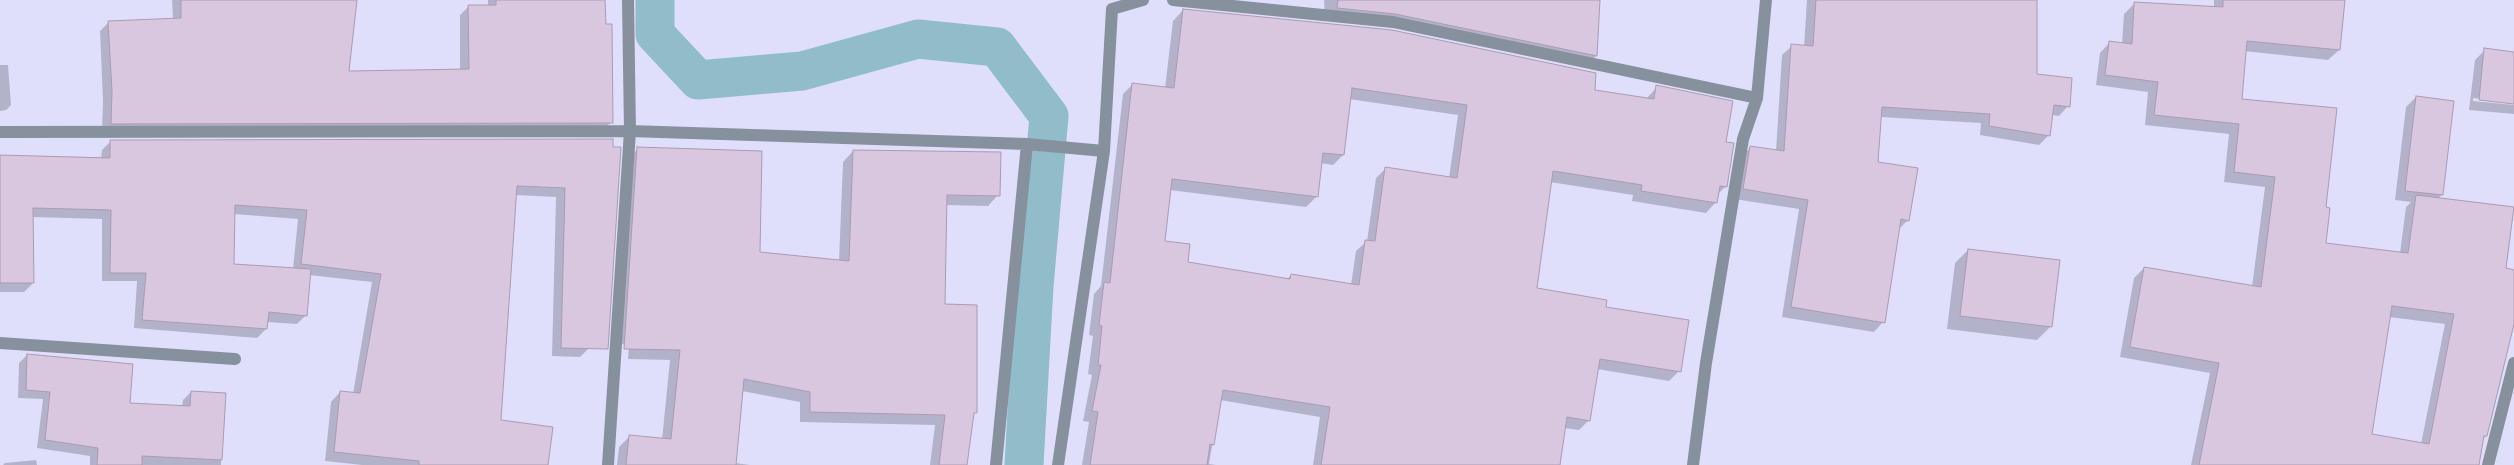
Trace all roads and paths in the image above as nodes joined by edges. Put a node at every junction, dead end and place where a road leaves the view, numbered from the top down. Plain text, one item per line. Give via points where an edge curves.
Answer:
1 (628, 0) edge
2 (1143, 0) edge
3 (1173, 0) edge
4 (1766, 0) edge
5 (1756, 98) junction
6 (630, 131) junction
7 (0, 132) edge
8 (1027, 144) junction
9 (1104, 151) junction
10 (0, 343) edge
11 (235, 359) dead end
12 (2514, 362) edge
13 (608, 465) edge
14 (996, 465) edge
15 (1058, 465) edge
16 (1693, 465) edge
17 (2488, 465) edge

1 - 6 street
2 - 9 street via 1112,9
3 - 5 street via 1393,22
4 - 5 street
5 - 16 street via 1743,139 1706,363
6 - 7 street
6 - 8 street
6 - 13 street
8 - 9 street
8 - 14 street
9 - 15 street
10 - 11 street
12 - 17 street

